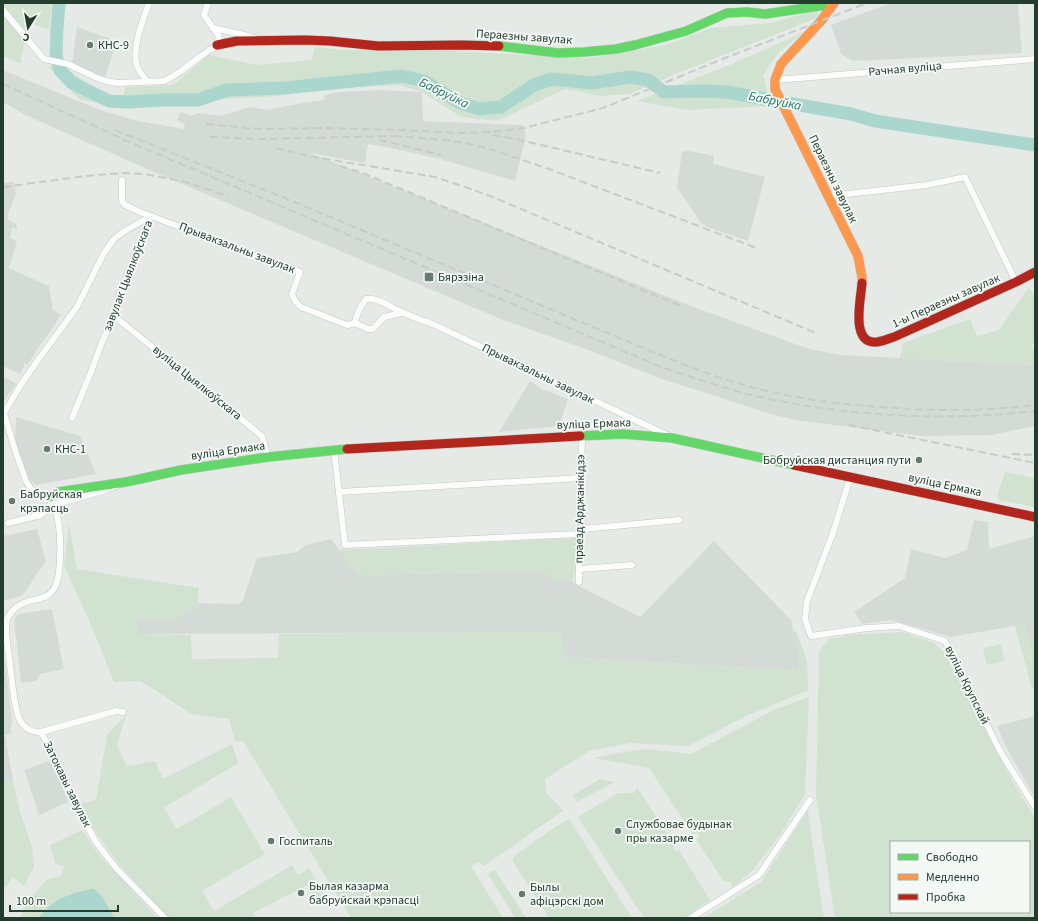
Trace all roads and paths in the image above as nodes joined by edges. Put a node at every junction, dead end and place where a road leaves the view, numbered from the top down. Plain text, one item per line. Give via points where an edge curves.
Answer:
1 (149, 3) edge
2 (208, 3) edge
3 (833, 4) edge
4 (3, 10) edge
5 (213, 28) junction
6 (258, 40) junction
7 (216, 45) junction
8 (1035, 59) edge
9 (147, 81) junction
10 (775, 84) junction
11 (122, 180) dead end
12 (829, 196) junction
13 (152, 216) junction
14 (1035, 272) edge
15 (1016, 282) junction
16 (402, 312) junction
17 (114, 316) junction
18 (355, 323) junction
19 (864, 338) joint
20 (72, 418) dead end
21 (582, 436) junction
22 (672, 438) junction
23 (334, 450) junction
24 (268, 457) junction
25 (581, 478) junction
26 (850, 478) junction
27 (339, 492) junction
28 (51, 500) junction
29 (1035, 517) edge
30 (678, 520) dead end
31 (8, 523) dead end
32 (580, 532) junction
33 (632, 565) dead end
34 (580, 569) junction
35 (580, 582) dead end
36 (123, 712) dead end
37 (42, 732) junction
38 (810, 800) dead end
39 (1035, 807) edge
40 (165, 918) edge
41 (691, 918) edge

1 - 9 street via 135,56 138,69
2 - 5 street via 204,15
3 - 6 street, Пераезны завулак via 765,14 727,13 672,35 629,46 584,52 558,53 474,45 378,46 330,41
3 - 10 street, Пераезны завулак via 821,21 781,64
4 - 9 street via 44,59 68,64 117,83
5 - 6 street
5 - 7 street via 219,36
6 - 7 street, Пераезны завулак
7 - 9 street via 170,78 158,82
8 - 10 street, Рачная вуліца
10 - 12 street, Пераезны завулак
11 - 13 street via 122,202
12 - 15 street via 927,185 965,177
12 - 19 street, Пераезны завулак via 858,256 862,278 858,321
13 - 17 street, завулак Цыялкоўскага via 119,296
13 - 18 street, Прывакзальны завулак via 300,272 292,294 301,307 347,325
13 - 28 street, завулак Цыялкоўскага via 114,239 77,306 4,413 26,481 33,492
14 - 15 street, 1-ы Пераезны завулак
15 - 19 street, 1-ы Пераезны завулак via 894,337 874,342
16 - 18 street, Прывакзальны завулак via 384,317 373,329
16 - 18 street, Прывакзальны завулак via 372,298 366,299
16 - 22 street, Прывакзальны завулак via 435,324
17 - 20 street, завулак Цыялкоўскага
17 - 24 street, вуліца Цыялкоўскага via 262,436
21 - 22 street, вуліца Ермака via 623,434
21 - 23 street, вуліца Ермака
21 - 25 street, праезд Арджанікідзэ
22 - 26 street, вуліца Ермака
23 - 24 street, вуліца Ермака
23 - 27 street
24 - 28 street, вуліца Ермака via 58,492 52,495
25 - 27 street
25 - 32 street, праезд Арджанікідзэ
26 - 29 street, вуліца Ермака
26 - 39 street, вуліца Крупскай via 833,533 807,601 805,619 810,636 899,626 945,641 1000,751
27 - 32 street via 345,545
28 - 31 street via 42,515
28 - 37 street, Затокавы завулак via 60,535 60,568 55,587 51,594 16,608 6,620 19,719 28,730
30 - 32 street
32 - 34 street, праезд Арджанікідзэ
33 - 34 street
34 - 35 street, праезд Арджанікідзэ
36 - 37 street via 116,711
37 - 40 street, Затокавы завулак via 60,767 74,803 96,842 117,869
38 - 41 street via 759,875

